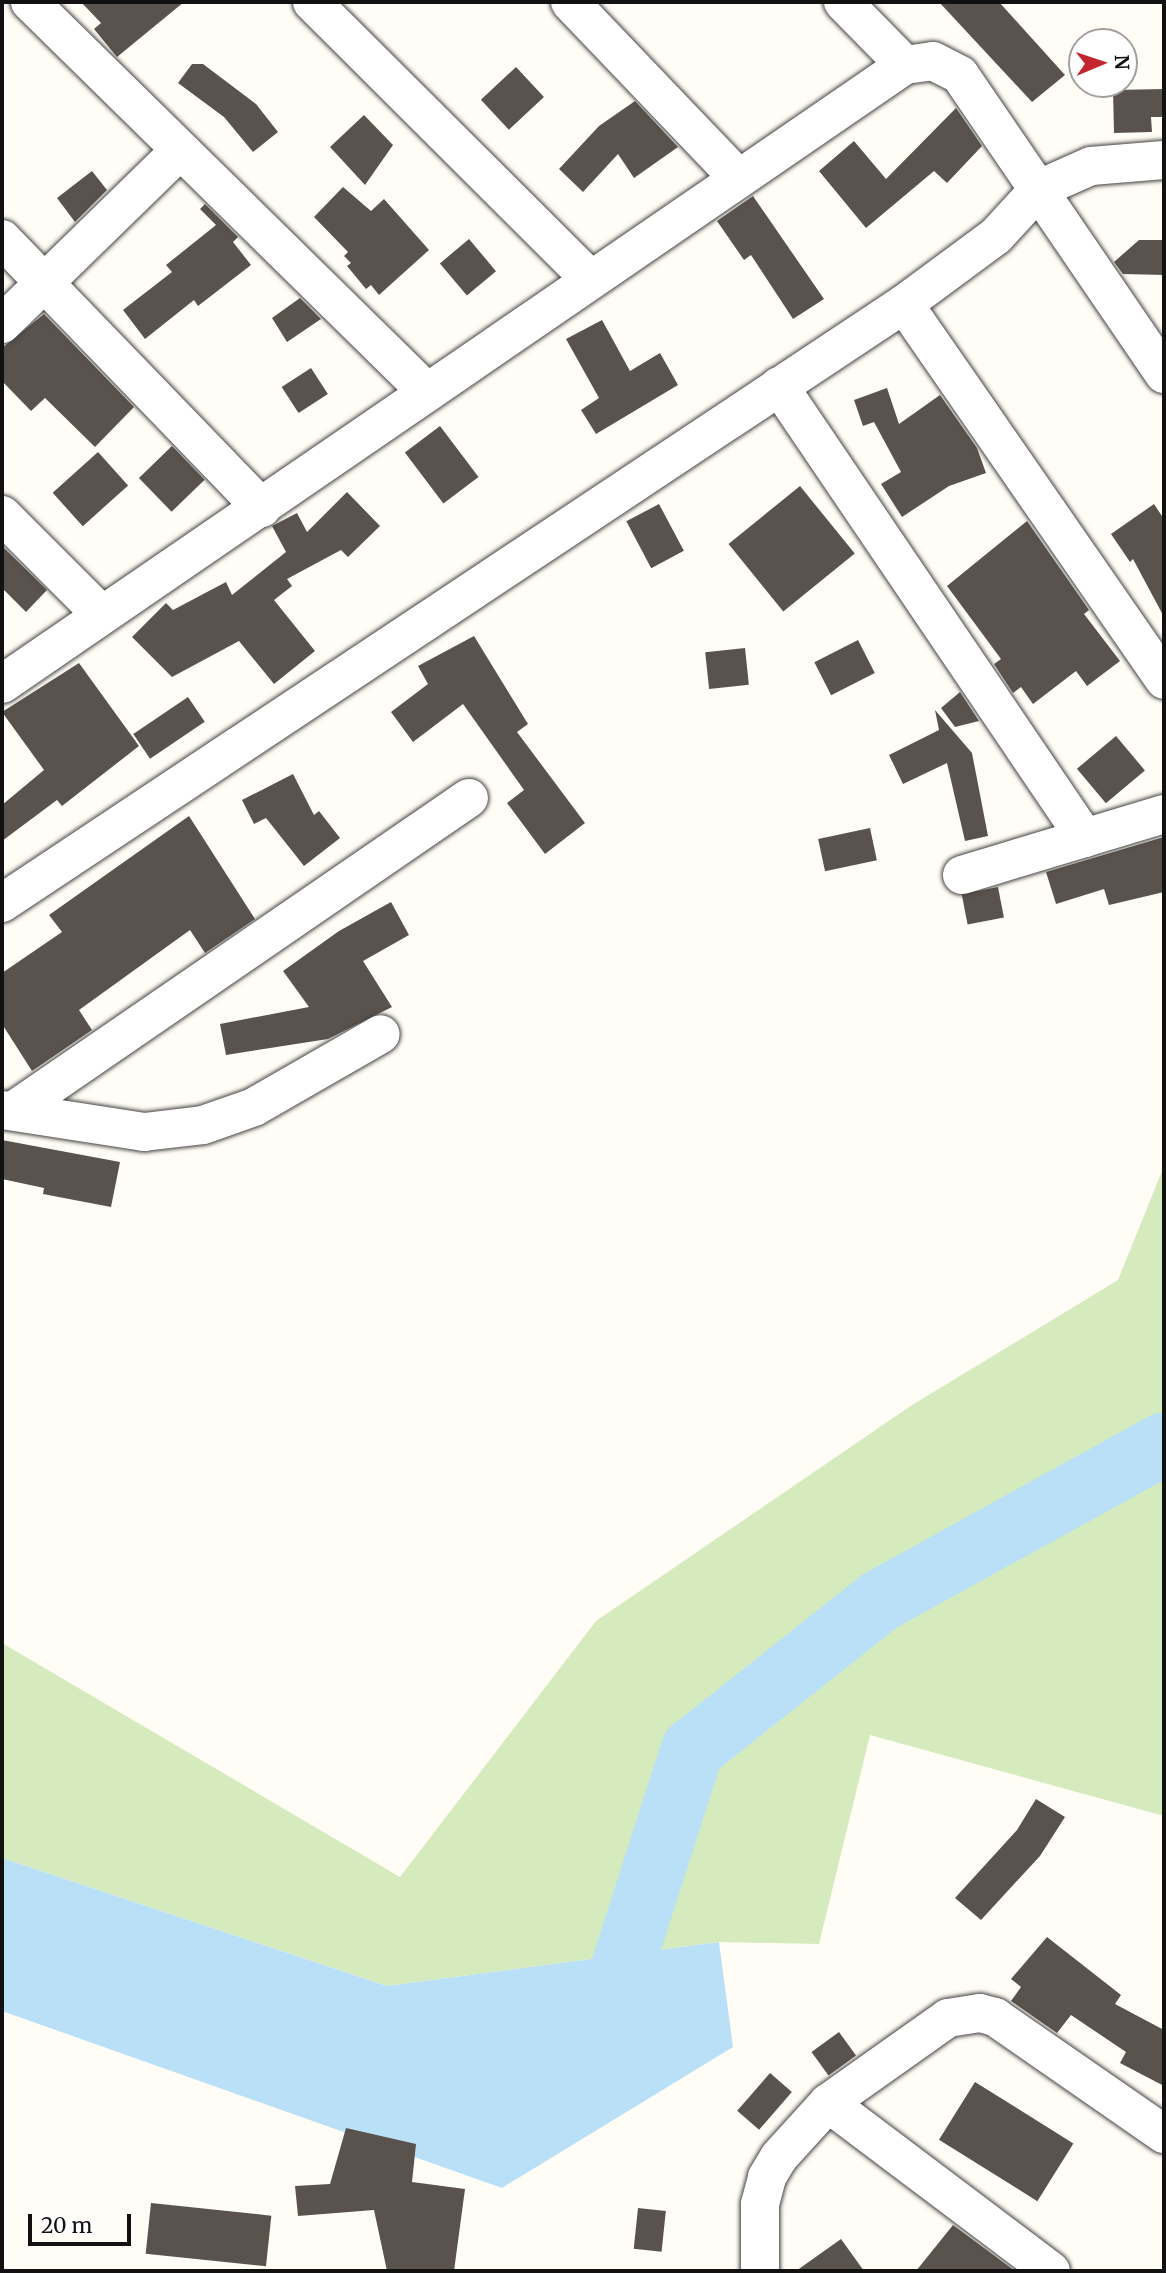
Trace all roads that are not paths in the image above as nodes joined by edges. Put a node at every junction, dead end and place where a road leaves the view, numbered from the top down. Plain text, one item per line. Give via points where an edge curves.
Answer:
1 (30, 2) edge
2 (312, 2) edge
3 (570, 2) edge
4 (843, 2) edge
5 (905, 65) junction
6 (180, 150) junction
7 (1164, 160) edge
8 (738, 178) junction
9 (1039, 189) junction
10 (2, 239) edge
11 (589, 278) junction
12 (43, 282) junction
13 (904, 304) junction
14 (2, 324) edge
15 (1152, 332) edge
16 (1164, 374) edge
17 (779, 386) junction
18 (427, 393) junction
19 (262, 508) junction
20 (2, 515) edge
21 (102, 615) junction
22 (1164, 680) edge
23 (2, 684) edge
24 (469, 798) dead end
25 (1164, 814) edge
26 (1085, 838) junction
27 (962, 875) dead end
28 (2, 903) edge
29 (381, 1034) dead end
30 (8, 1111) edge
31 (828, 2104) junction
32 (1164, 2134) edge
33 (760, 2271) edge
34 (1051, 2271) edge

1 - 6 street
2 - 11 street
3 - 8 street
4 - 5 street
5 - 8 street
5 - 9 street via 933,61 960,75
6 - 12 street
6 - 18 street
7 - 9 street via 1091,166
8 - 11 street
9 - 13 street via 996,236
9 - 15 street
10 - 12 street
11 - 18 street
12 - 14 street
12 - 19 street
13 - 17 street
13 - 22 street
15 - 16 street
17 - 26 street
17 - 28 street
18 - 19 street
19 - 21 street
20 - 21 street
21 - 23 street
24 - 30 street
25 - 26 street
26 - 27 street
29 - 30 street via 254,1107 203,1125 144,1132
31 - 32 street via 933,2026 955,2016 979,2013 995,2017
31 - 33 street via 767,2177 760,2204
31 - 34 street

